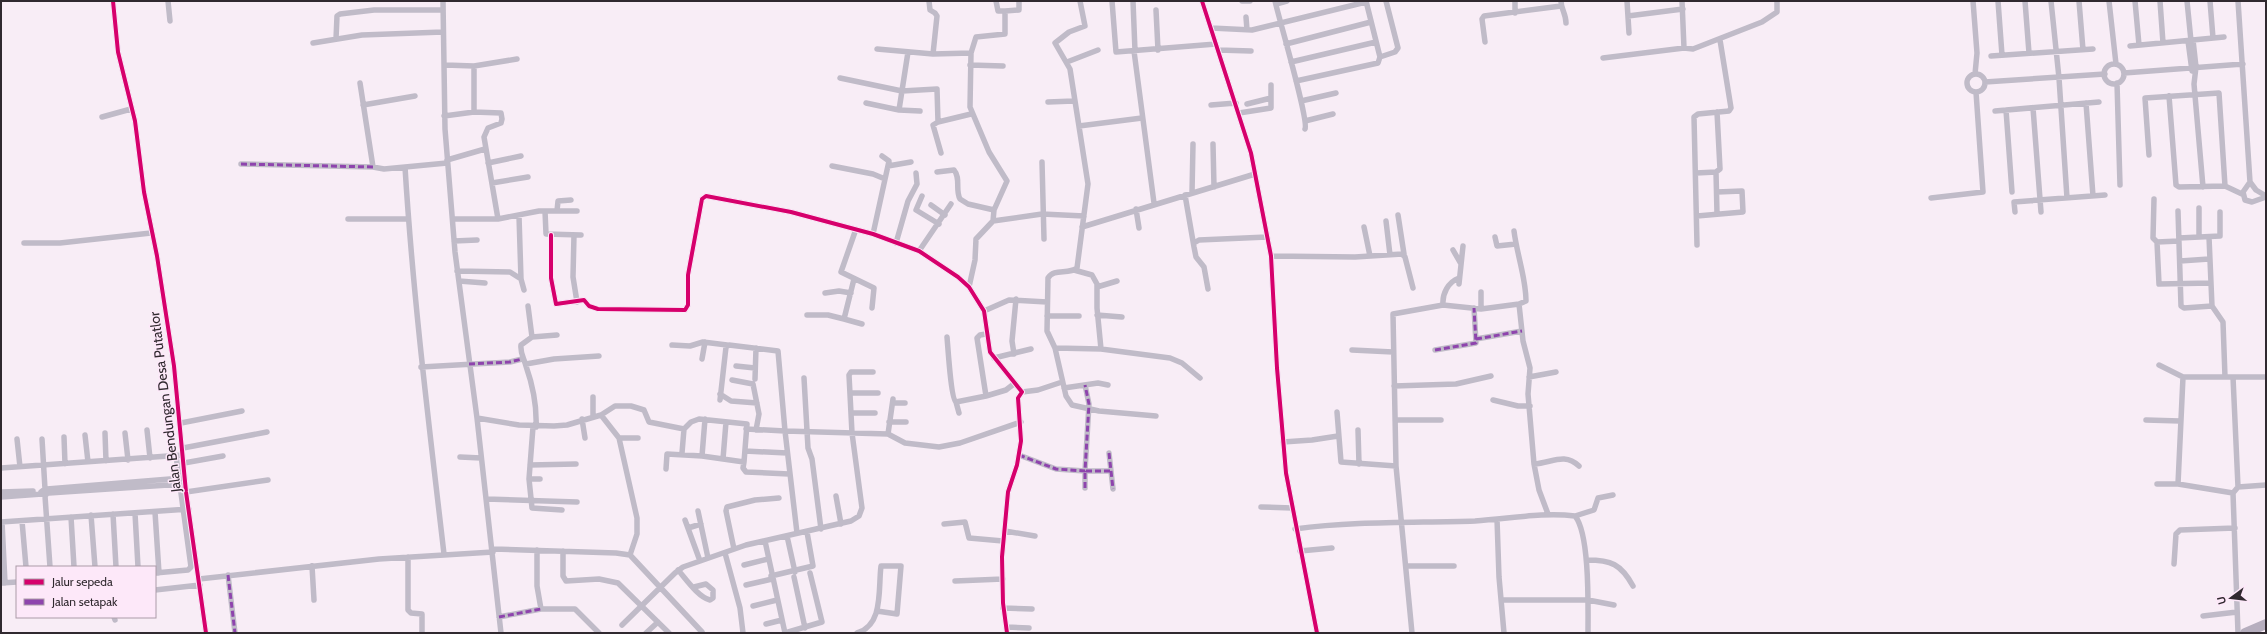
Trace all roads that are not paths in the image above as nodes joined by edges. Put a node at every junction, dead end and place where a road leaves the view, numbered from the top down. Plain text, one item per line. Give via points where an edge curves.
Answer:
1 (113, 1) edge
2 (168, 1) edge
3 (444, 1) edge
4 (929, 1) edge
5 (996, 1) edge
6 (1019, 1) edge
7 (1080, 1) edge
8 (1112, 1) edge
9 (1133, 1) edge
10 (1202, 1) edge
11 (1242, 1) edge
12 (1250, 1) edge
13 (1287, 1) edge
14 (1386, 1) edge
15 (1515, 1) edge
16 (1627, 1) edge
17 (1682, 1) edge
18 (1777, 1) edge
19 (1973, 1) edge
20 (1998, 1) edge
21 (2025, 1) edge
22 (2051, 1) edge
23 (2079, 1) edge
24 (2109, 1) edge
25 (2135, 1) edge
26 (2160, 1) edge
27 (2187, 1) edge
28 (2210, 1) edge
29 (2238, 1) edge
30 (1276, 2) edge
31 (1366, 2) edge
32 (1561, 4) edge
33 (1682, 9) junction
34 (444, 10) junction
35 (1156, 10) dead end
36 (1005, 11) junction
37 (1515, 13) junction
38 (1628, 16) junction
39 (1246, 17) dead end
40 (170, 21) dead end
41 (1371, 22) junction
42 (1280, 23) junction
43 (1566, 23) dead end
44 (1210, 28) junction
45 (1247, 30) junction
46 (443, 32) junction
47 (1629, 33) dead end
48 (2224, 37) dead end
49 (2213, 38) junction
50 (336, 39) junction
51 (1720, 40) junction
52 (2191, 41) junction
53 (1376, 42) junction
54 (1485, 42) dead end
55 (313, 43) dead end
56 (1216, 44) junction
57 (1286, 44) junction
58 (2163, 44) junction
59 (2139, 45) junction
60 (2130, 46) dead end
61 (1684, 48) junction
62 (877, 49) dead end
63 (2093, 49) dead end
64 (1098, 50) dead end
65 (1158, 50) junction
66 (1218, 50) junction
67 (2083, 50) junction
68 (1134, 51) junction
69 (1251, 51) dead end
70 (908, 52) junction
71 (2056, 52) junction
72 (2029, 53) junction
73 (933, 54) junction
74 (971, 54) junction
75 (2002, 55) junction
76 (1990, 56) dead end
77 (1380, 57) junction
78 (1603, 58) dead end
79 (517, 59) dead end
80 (1067, 62) junction
81 (1291, 62) junction
82 (2116, 64) junction
83 (2243, 64) junction
84 (970, 65) junction
85 (445, 66) junction
86 (474, 66) junction
87 (1003, 66) dead end
88 (2193, 67) junction
89 (2124, 73) junction
90 (1975, 74) junction
91 (2105, 74) junction
92 (840, 78) dead end
93 (2059, 78) junction
94 (1296, 82) junction
95 (1985, 82) junction
96 (360, 83) dead end
97 (2117, 83) junction
98 (1270, 86) dead end
99 (902, 91) junction
100 (1976, 92) junction
101 (1336, 93) dead end
102 (2195, 95) junction
103 (415, 96) dead end
104 (2169, 96) junction
105 (1272, 98) junction
106 (1074, 101) junction
107 (1048, 102) dead end
108 (1301, 102) junction
109 (2099, 102) dead end
110 (866, 103) dead end
111 (1236, 103) junction
112 (2086, 103) junction
113 (1247, 104) dead end
114 (363, 105) junction
115 (1211, 105) dead end
116 (2060, 106) junction
117 (2033, 108) junction
118 (131, 109) junction
119 (899, 110) junction
120 (2006, 110) junction
121 (920, 111) dead end
122 (1995, 111) dead end
123 (474, 112) junction
124 (1716, 112) junction
125 (1239, 113) junction
126 (971, 114) junction
127 (1333, 114) dead end
128 (444, 116) junction
129 (102, 117) dead end
130 (1142, 118) junction
131 (1305, 121) junction
132 (938, 122) junction
133 (1079, 126) junction
134 (1305, 129) dead end
135 (1193, 144) dead end
136 (1213, 144) dead end
137 (485, 149) junction
138 (941, 153) dead end
139 (521, 156) dead end
140 (882, 156) dead end
141 (2149, 156) dead end
142 (447, 161) junction
143 (911, 162) dead end
144 (1042, 162) dead end
145 (488, 163) junction
146 (241, 164) dead end
147 (832, 166) dead end
148 (888, 166) junction
149 (373, 167) junction
150 (405, 167) junction
151 (936, 172) dead end
152 (1716, 172) junction
153 (916, 173) dead end
154 (1696, 173) junction
155 (1255, 174) junction
156 (528, 178) dead end
157 (884, 179) junction
158 (2250, 182) junction
159 (492, 183) junction
160 (2120, 185) dead end
161 (1214, 186) junction
162 (2225, 186) junction
163 (2203, 187) junction
164 (1717, 192) junction
165 (2012, 192) dead end
166 (1192, 193) junction
167 (2242, 194) junction
168 (1185, 195) junction
169 (922, 196) dead end
170 (2093, 196) junction
171 (2105, 196) dead end
172 (2266, 196) edge
173 (1931, 198) dead end
174 (2067, 198) junction
175 (2154, 199) dead end
176 (571, 200) dead end
177 (2040, 200) junction
178 (1154, 203) junction
179 (951, 204) dead end
180 (931, 205) dead end
181 (2199, 208) dead end
182 (1136, 209) junction
183 (994, 210) junction
184 (545, 211) junction
185 (557, 211) junction
186 (577, 211) dead end
187 (2178, 211) dead end
188 (2015, 212) dead end
189 (2041, 212) dead end
190 (2220, 212) dead end
191 (1042, 214) junction
192 (1717, 214) junction
193 (945, 215) junction
194 (1398, 215) dead end
195 (519, 216) junction
196 (1084, 216) junction
197 (1697, 216) junction
198 (348, 219) dead end
199 (408, 219) junction
200 (453, 219) junction
201 (498, 219) junction
202 (993, 221) junction
203 (1386, 221) dead end
204 (939, 224) junction
205 (1082, 227) junction
206 (1364, 227) dead end
207 (1139, 228) dead end
208 (856, 229) junction
209 (1514, 231) dead end
210 (151, 233) junction
211 (873, 234) junction
212 (551, 235) junction
213 (574, 235) junction
214 (581, 235) dead end
215 (1267, 237) junction
216 (1495, 237) dead end
217 (2209, 237) junction
218 (2199, 238) junction
219 (1044, 239) dead end
220 (2179, 239) junction
221 (477, 240) dead end
222 (454, 241) junction
223 (2157, 242) junction
224 (24, 243) dead end
225 (896, 243) junction
226 (1194, 243) junction
227 (1516, 244) junction
228 (1697, 245) dead end
229 (1463, 246) dead end
230 (1453, 250) dead end
231 (919, 251) junction
232 (1404, 254) junction
233 (1390, 255) junction
234 (1271, 256) junction
235 (1370, 256) junction
236 (2209, 259) junction
237 (2180, 261) junction
238 (1461, 264) junction
239 (1074, 270) junction
240 (457, 271) junction
241 (521, 278) junction
242 (1459, 278) junction
243 (854, 279) junction
244 (458, 281) junction
245 (1117, 281) dead end
246 (485, 283) dead end
247 (2211, 283) junction
248 (1459, 284) dead end
249 (2181, 285) junction
250 (969, 286) junction
251 (1097, 287) junction
252 (1413, 288) dead end
253 (1208, 289) dead end
254 (524, 290) dead end
255 (1480, 292) dead end
256 (825, 293) dead end
257 (851, 293) junction
258 (1016, 299) junction
259 (577, 302) junction
260 (1047, 302) junction
261 (1519, 304) junction
262 (1443, 305) junction
263 (528, 306) dead end
264 (2212, 306) junction
265 (872, 308) dead end
266 (1478, 309) junction
267 (984, 311) junction
268 (807, 315) dead end
269 (1097, 315) junction
270 (1047, 316) junction
271 (1078, 316) dead end
272 (1122, 317) dead end
273 (844, 319) junction
274 (862, 324) dead end
275 (1522, 331) junction
276 (986, 334) junction
277 (557, 336) dead end
278 (532, 337) junction
279 (947, 337) dead end
280 (1476, 339) junction
281 (705, 342) junction
282 (672, 344) dead end
283 (727, 345) junction
284 (756, 348) junction
285 (1055, 348) junction
286 (1031, 349) dead end
287 (1101, 349) junction
288 (1352, 350) dead end
289 (1435, 350) dead end
290 (1394, 352) junction
291 (1014, 354) junction
292 (599, 356) dead end
293 (994, 358) junction
294 (702, 359) dead end
295 (524, 362) junction
296 (469, 364) junction
297 (2159, 365) dead end
298 (736, 366) dead end
299 (421, 367) junction
300 (756, 368) junction
301 (873, 372) dead end
302 (1556, 372) dead end
303 (1491, 376) dead end
304 (1529, 377) junction
305 (2183, 377) junction
306 (2225, 377) junction
307 (2233, 377) junction
308 (2266, 377) edge
309 (804, 378) dead end
310 (1200, 378) dead end
311 (755, 379) dead end
312 (732, 380) dead end
313 (1016, 384) junction
314 (1063, 385) junction
315 (1085, 385) junction
316 (1108, 385) dead end
317 (1394, 386) junction
318 (1022, 392) junction
319 (850, 393) junction
320 (878, 393) dead end
321 (986, 396) junction
322 (593, 397) dead end
323 (1493, 400) dead end
324 (956, 402) junction
325 (757, 403) junction
326 (905, 403) dead end
327 (1530, 406) junction
328 (1088, 409) junction
329 (242, 411) dead end
330 (1337, 412) dead end
331 (851, 413) junction
332 (875, 413) dead end
333 (959, 414) dead end
334 (601, 415) junction
335 (1156, 416) dead end
336 (593, 417) junction
337 (477, 418) junction
338 (705, 419) junction
339 (582, 420) junction
340 (1395, 420) junction
341 (1440, 420) dead end
342 (2146, 420) dead end
343 (2180, 421) junction
344 (726, 422) junction
345 (889, 422) junction
346 (906, 422) dead end
347 (1021, 422) junction
348 (181, 423) junction
349 (535, 427) junction
350 (747, 427) junction
351 (757, 428) junction
352 (684, 429) junction
353 (147, 430) dead end
354 (1358, 430) dead end
355 (785, 431) junction
356 (808, 431) junction
357 (125, 432) dead end
358 (267, 432) dead end
359 (105, 434) dead end
360 (852, 434) junction
361 (888, 434) junction
362 (85, 435) dead end
363 (1338, 436) junction
364 (64, 437) dead end
365 (585, 438) dead end
366 (620, 438) junction
367 (638, 438) dead end
368 (17, 439) dead end
369 (42, 439) dead end
370 (1283, 442) junction
371 (183, 448) junction
372 (745, 451) junction
373 (682, 453) junction
374 (787, 453) junction
375 (1109, 453) dead end
376 (182, 455) junction
377 (1019, 455) junction
378 (176, 456) junction
379 (223, 456) dead end
380 (702, 456) junction
381 (150, 458) junction
382 (460, 458) dead end
383 (481, 458) junction
384 (723, 459) junction
385 (128, 460) junction
386 (106, 461) junction
387 (88, 462) junction
388 (744, 462) junction
389 (184, 463) junction
390 (65, 464) junction
391 (576, 464) dead end
392 (1359, 464) junction
393 (1534, 464) junction
394 (44, 465) junction
395 (530, 465) junction
396 (1396, 466) junction
397 (1579, 466) dead end
398 (20, 467) junction
399 (1, 468) edge
400 (666, 469) dead end
401 (1085, 471) junction
402 (1111, 471) junction
403 (789, 474) junction
404 (529, 479) junction
405 (540, 479) dead end
406 (268, 480) dead end
407 (182, 481) junction
408 (2157, 484) dead end
409 (2178, 484) junction
410 (2266, 485) edge
411 (2238, 487) junction
412 (1085, 488) dead end
413 (1113, 489) dead end
414 (1, 492) edge
415 (45, 492) junction
416 (186, 492) junction
417 (2233, 494) junction
418 (836, 496) dead end
419 (1613, 496) dead end
420 (1, 497) edge
421 (778, 498) dead end
422 (486, 499) junction
423 (530, 501) junction
424 (577, 502) dead end
425 (1261, 507) dead end
426 (1292, 508) junction
427 (186, 509) junction
428 (562, 510) dead end
429 (698, 511) dead end
430 (155, 512) junction
431 (135, 513) junction
432 (113, 514) junction
433 (1548, 514) junction
434 (91, 515) junction
435 (1575, 516) junction
436 (71, 517) junction
437 (47, 519) junction
438 (1497, 519) junction
439 (685, 520) dead end
440 (22, 521) junction
441 (2, 522) edge
442 (1401, 522) junction
443 (701, 524) junction
444 (841, 524) junction
445 (944, 524) dead end
446 (688, 528) junction
447 (2235, 528) junction
448 (821, 529) junction
449 (1295, 529) junction
450 (1005, 531) junction
451 (807, 532) junction
452 (797, 533) junction
453 (787, 536) junction
454 (1035, 536) dead end
455 (765, 541) junction
456 (1003, 541) junction
457 (734, 548) junction
458 (1332, 548) dead end
459 (537, 550) junction
460 (493, 551) junction
461 (563, 551) junction
462 (1300, 551) junction
463 (725, 553) junction
464 (444, 554) junction
465 (630, 556) junction
466 (408, 557) junction
467 (708, 558) junction
468 (768, 559) junction
469 (1587, 560) junction
470 (700, 561) junction
471 (2174, 564) dead end
472 (744, 565) dead end
473 (26, 566) edge
474 (50, 566) edge
475 (74, 566) edge
476 (95, 566) edge
477 (116, 566) edge
478 (138, 566) edge
479 (312, 566) junction
480 (1406, 566) junction
481 (1454, 566) dead end
482 (678, 570) junction
483 (157, 573) edge
484 (810, 573) dead end
485 (795, 574) junction
486 (228, 575) junction
487 (772, 578) junction
488 (199, 579) junction
489 (1003, 579) junction
490 (955, 581) dead end
491 (16, 582) edge
492 (3, 583) edge
493 (200, 585) junction
494 (746, 585) dead end
495 (1633, 586) dead end
496 (661, 587) junction
497 (694, 587) dead end
498 (156, 590) edge
499 (314, 600) dead end
500 (777, 600) junction
501 (1501, 600) junction
502 (1588, 600) junction
503 (1614, 605) dead end
504 (642, 606) junction
505 (753, 606) dead end
506 (1004, 608) junction
507 (541, 609) junction
508 (1032, 609) dead end
509 (876, 611) junction
510 (2237, 612) junction
511 (2203, 616) dead end
512 (499, 617) junction
513 (782, 620) junction
514 (658, 622) junction
515 (766, 624) dead end
516 (2266, 624) edge
517 (622, 625) dead end
518 (805, 628) junction
519 (1028, 628) dead end
520 (1007, 630) edge
521 (702, 632) edge
522 (206, 633) edge
523 (235, 633) edge
524 (422, 633) edge
525 (501, 633) edge
526 (599, 633) edge
527 (646, 633) edge
528 (669, 633) edge
529 (743, 633) edge
530 (785, 633) edge
531 (856, 633) edge
532 (1317, 633) edge
533 (1412, 633) edge
534 (1504, 633) edge
535 (1588, 633) edge
536 (2238, 633) edge
537 (2245, 633) edge

1 - 118 street, Jalan Bendungan Desa Putatlor via 118,52
2 - 40 street
3 - 34 street
4 - 73 street via 930,10 937,16
5 - 36 street via 998,11
6 - 36 street via 1018,10
7 - 80 street via 1085,26 1055,41
8 - 68 street via 1116,52
9 - 68 street
10 - 44 street
11 - 12 street
13 - 30 street
14 - 77 street via 1398,48 1395,52
15 - 37 street
16 - 38 street
17 - 33 street
18 - 51 street via 1775,14
19 - 90 street via 1977,53
20 - 75 street
21 - 72 street
22 - 71 street
23 - 67 street
24 - 82 street
25 - 59 street
26 - 58 street
27 - 52 street
28 - 49 street
29 - 83 street
30 - 42 street
31 - 41 street
31 - 42 street
32 - 37 street
32 - 43 street via 1566,14
33 - 38 street
33 - 61 street
34 - 46 street
34 - 50 street via 363,11 340,14 337,16
35 - 65 street
36 - 74 street via 1006,33 976,37
37 - 54 street via 1482,17
38 - 47 street
39 - 45 street
41 - 53 street
41 - 57 street
42 - 45 street
42 - 57 street
44 - 45 street
44 - 56 street
46 - 50 street via 362,35
46 - 85 street
48 - 49 street
49 - 52 street
50 - 55 street
51 - 61 street via 1693,49
51 - 124 street via 1731,108 1729,111
52 - 58 street
52 - 88 street
53 - 77 street
53 - 81 street
56 - 65 street
56 - 66 street
57 - 81 street
58 - 59 street
59 - 60 street
61 - 78 street
62 - 70 street
63 - 67 street
64 - 80 street
65 - 68 street
66 - 69 street
66 - 111 street
67 - 71 street
68 - 130 street
70 - 73 street
70 - 99 street
71 - 72 street
71 - 93 street
72 - 75 street
73 - 74 street
74 - 84 street
75 - 76 street
77 - 94 street via 1378,63
79 - 86 street
80 - 106 street
81 - 94 street
82 - 89 street
82 - 91 street via 2108,66
83 - 88 street
83 - 158 street
84 - 87 street
84 - 126 street
85 - 86 street
85 - 128 street
86 - 123 street
88 - 89 street
88 - 102 street
89 - 97 street
90 - 95 street via 1984,78
90 - 100 street via 1967,79 1966,84
91 - 93 street
91 - 97 street via 2110,82
92 - 99 street
93 - 95 street
93 - 116 street
94 - 108 street
95 - 100 street via 1984,87
96 - 114 street
97 - 160 street
98 - 105 street
99 - 119 street
99 - 132 street via 937,90
100 - 173 street via 1983,192
101 - 108 street
102 - 104 street
102 - 162 street via 2219,93
102 - 163 street
103 - 114 street
104 - 141 street via 2144,98
104 - 163 street via 2176,184 2179,187
105 - 113 street
105 - 125 street via 1272,108
106 - 107 street
106 - 133 street
108 - 131 street
109 - 112 street
110 - 119 street
111 - 115 street
111 - 125 street
112 - 116 street
112 - 170 street
114 - 149 street
116 - 117 street
116 - 174 street
117 - 120 street
117 - 177 street
118 - 129 street
118 - 210 street, Jalan Bendungan Desa Putatlor
119 - 121 street
120 - 122 street
120 - 165 street
123 - 128 street
123 - 137 street via 498,111 502,116 501,124 485,131
124 - 152 street via 1720,169
124 - 154 street via 1698,114 1694,117
125 - 155 street
126 - 132 street
126 - 183 street via 989,152 1007,181
127 - 131 street
128 - 142 street
130 - 133 street
130 - 178 street
131 - 134 street
132 - 138 street via 933,125
133 - 196 street via 1088,184
135 - 166 street
136 - 161 street
137 - 142 street
137 - 145 street
139 - 145 street
140 - 148 street via 887,159
142 - 150 street
142 - 200 street
143 - 148 street
144 - 191 street
145 - 159 street
146 - 149 street
147 - 157 street via 873,174
148 - 157 street
149 - 150 street
150 - 199 street
151 - 183 street via 954,170 957,173 960,199 968,204
152 - 154 street
152 - 164 street
153 - 225 street via 917,184 908,201
154 - 197 street
155 - 161 street
155 - 215 street
156 - 159 street
157 - 211 street
158 - 167 street
158 - 172 street via 2256,190
159 - 201 street
161 - 166 street
162 - 163 street
162 - 167 street
164 - 192 street
164 - 192 street via 1742,190 1744,207 1742,213
166 - 168 street
167 - 172 street via 2245,200 2250,202
168 - 178 street
168 - 226 street
169 - 204 street via 916,210
170 - 171 street
170 - 174 street
174 - 177 street
175 - 223 street via 2154,238
176 - 185 street via 558,201
177 - 188 street via 2014,202
177 - 189 street
178 - 182 street
179 - 193 street
180 - 193 street
181 - 218 street
182 - 205 street
182 - 207 street
183 - 202 street
184 - 185 street
184 - 195 street via 520,213
184 - 212 street via 545,233
185 - 186 street
187 - 220 street
190 - 217 street via 2221,234
191 - 196 street
191 - 202 street
191 - 219 street
192 - 197 street
193 - 204 street
194 - 232 street
195 - 201 street
195 - 241 street
196 - 205 street
197 - 228 street
198 - 199 street
199 - 299 street
200 - 201 street
200 - 222 street
202 - 250 street via 976,239 975,260
203 - 233 street
204 - 231 street
205 - 239 street via 1078,261
206 - 235 street
208 - 211 street
208 - 243 street via 840,269 842,273
208 - 259 street via 791,212 703,196 688,275 688,305 685,310 598,309 589,306 584,300
209 - 227 street
210 - 224 street via 60,243
210 - 348 street, Jalan Bendungan Desa Putatlor via 170,336
211 - 225 street
212 - 213 street
212 - 259 street via 554,302
213 - 214 street
213 - 259 street via 573,277
215 - 226 street via 1199,240
215 - 234 street
216 - 227 street via 1497,246
217 - 218 street
217 - 236 street
218 - 220 street
220 - 223 street
220 - 237 street
221 - 222 street
222 - 240 street
223 - 249 street via 2159,284
225 - 231 street
226 - 253 street via 1196,257 1204,267
227 - 261 street via 1526,299
229 - 238 street
230 - 238 street
231 - 250 street
232 - 233 street
232 - 252 street
233 - 235 street
234 - 235 street
234 - 370 street
236 - 237 street
236 - 247 street
237 - 249 street
238 - 242 street
239 - 251 street via 1092,275
239 - 260 street via 1050,274
240 - 241 street via 510,272
240 - 244 street
241 - 254 street
242 - 248 street
242 - 262 street via 1452,282 1445,292
243 - 257 street
243 - 265 street via 875,289
244 - 246 street
244 - 296 street
245 - 251 street
247 - 249 street
247 - 264 street
249 - 264 street via 2182,308
250 - 267 street
251 - 269 street
255 - 266 street
256 - 257 street
257 - 273 street
258 - 260 street
258 - 267 street via 1003,301
258 - 291 street via 1012,341
260 - 270 street
261 - 266 street
261 - 275 street
262 - 266 street
262 - 290 street via 1393,314
263 - 278 street
264 - 306 street via 2223,322
266 - 280 street
267 - 276 street
268 - 273 street via 828,315
269 - 272 street
269 - 287 street
270 - 271 street
270 - 285 street via 1047,331
273 - 274 street
275 - 280 street
275 - 304 street via 1530,365
276 - 293 street
276 - 321 street via 977,338
277 - 278 street
278 - 295 street via 521,345
279 - 324 street via 951,388
280 - 289 street via 1476,343 1472,345
281 - 282 street via 690,346
281 - 283 street
281 - 294 street
283 - 284 street
283 - 325 street via 720,397
284 - 300 street
284 - 355 street via 778,351
285 - 287 street
285 - 314 street
286 - 291 street
287 - 310 street via 1170,358 1182,363
288 - 290 street
290 - 317 street
291 - 293 street
292 - 295 street
293 - 313 street
295 - 296 street
295 - 349 street via 536,404
296 - 299 street
296 - 337 street
297 - 305 street
298 - 300 street
299 - 464 street
300 - 311 street
301 - 319 street via 849,373
302 - 304 street
303 - 317 street via 1456,384
304 - 327 street
305 - 306 street
305 - 343 street
306 - 307 street
307 - 308 street
307 - 411 street
309 - 356 street
312 - 325 street via 752,382
313 - 318 street
313 - 321 street
314 - 315 street
314 - 318 street
314 - 328 street via 1072,405
315 - 316 street
315 - 328 street
317 - 340 street
318 - 347 street via 1018,398
319 - 320 street
319 - 331 street
321 - 324 street
322 - 336 street
323 - 327 street
324 - 333 street
325 - 351 street
326 - 345 street via 893,401
327 - 393 street
328 - 335 street
328 - 401 street
329 - 348 street
330 - 363 street
331 - 332 street
331 - 360 street
334 - 336 street
334 - 352 street via 615,406 631,406 645,411 649,422
334 - 366 street
336 - 339 street
337 - 349 street
337 - 383 street
338 - 344 street
338 - 352 street via 695,420
338 - 380 street
339 - 349 street via 567,425
339 - 365 street
340 - 341 street
340 - 396 street
342 - 343 street
343 - 409 street
344 - 350 street
344 - 384 street
345 - 346 street
345 - 361 street
347 - 361 street via 964,442 939,446 905,443
347 - 377 street
348 - 371 street, Jalan Bendungan Desa Putatlor
349 - 395 street
350 - 351 street
350 - 372 street
351 - 355 street
352 - 373 street
353 - 381 street
354 - 392 street
355 - 356 street
355 - 374 street
356 - 360 street
356 - 448 street
357 - 385 street
358 - 371 street
359 - 386 street
360 - 361 street
360 - 444 street via 862,508 856,518
362 - 387 street
363 - 370 street
363 - 392 street via 1341,462
364 - 390 street
366 - 367 street
366 - 465 street via 638,526
368 - 398 street
369 - 394 street
370 - 426 street
371 - 376 street, Jalan Bendungan Desa Putatlor
372 - 374 street
372 - 388 street
373 - 380 street
373 - 400 street via 667,454
374 - 403 street
375 - 402 street
376 - 378 street
376 - 389 street, Jalan Bendungan Desa Putatlor
377 - 401 street via 1056,469
377 - 450 street via 1008,492
378 - 381 street
378 - 407 street
379 - 389 street
380 - 384 street
381 - 385 street
382 - 383 street
383 - 422 street
384 - 388 street
385 - 386 street
386 - 387 street
387 - 390 street
388 - 403 street via 743,468 746,472
389 - 407 street, Jalan Bendungan Desa Putatlor
390 - 394 street
391 - 395 street
392 - 396 street
393 - 397 street via 1562,458
393 - 433 street via 1539,490
394 - 398 street
394 - 415 street
395 - 404 street
396 - 442 street
398 - 399 street
401 - 402 street
401 - 412 street
402 - 413 street
403 - 452 street
404 - 405 street
404 - 423 street
406 - 416 street
407 - 415 street
407 - 416 street, Jalan Bendungan Desa Putatlor
407 - 427 street
408 - 409 street
409 - 417 street
410 - 411 street
411 - 417 street
414 - 415 street
415 - 420 street
415 - 437 street
416 - 427 street, Jalan Bendungan Desa Putatlor
417 - 447 street
418 - 444 street
419 - 435 street via 1598,498 1594,510
421 - 457 street via 755,500 727,507
422 - 423 street
422 - 460 street
423 - 424 street
423 - 428 street via 534,509
425 - 426 street
426 - 449 street
427 - 430 street
427 - 483 street via 190,568
427 - 488 street, Jalan Bendungan Desa Putatlor
429 - 443 street
430 - 431 street
430 - 483 street
431 - 432 street
431 - 478 street
432 - 434 street
432 - 477 street
433 - 435 street
433 - 438 street
434 - 436 street
434 - 476 street
435 - 469 street via 1579,522
436 - 437 street
436 - 475 street
437 - 440 street
437 - 474 street
438 - 442 street
438 - 501 street
439 - 446 street
440 - 441 street
440 - 473 street
441 - 492 street
442 - 449 street via 1330,524
442 - 480 street
443 - 446 street
443 - 467 street
444 - 448 street
445 - 456 street via 965,522 969,538
446 - 470 street
447 - 471 street via 2180,530 2176,534
447 - 510 street
448 - 451 street
449 - 462 street
450 - 454 street
450 - 456 street
451 - 452 street
451 - 485 street via 814,565
452 - 453 street
453 - 455 street
453 - 485 street
455 - 457 street
455 - 468 street
456 - 489 street
457 - 463 street
458 - 462 street
459 - 460 street
459 - 461 street
459 - 507 street via 537,586
460 - 464 street
460 - 512 street
461 - 465 street
461 - 504 street via 563,576 566,581 612,581 623,587
462 - 532 street
463 - 467 street
463 - 529 street via 740,608
464 - 466 street
465 - 496 street
466 - 479 street
466 - 524 street via 408,610 422,614
467 - 470 street
468 - 472 street
468 - 487 street
469 - 495 street via 1610,561 1621,570
469 - 502 street
470 - 482 street
479 - 486 street
479 - 499 street
480 - 481 street
480 - 533 street
482 - 496 street
482 - 497 street
484 - 518 street via 822,622
485 - 487 street
485 - 518 street
486 - 488 street
486 - 523 street
487 - 494 street
487 - 500 street
488 - 493 street, Jalan Bendungan Desa Putatlor
489 - 490 street
489 - 506 street
491 - 492 street
493 - 498 street
493 - 522 street, Jalan Bendungan Desa Putatlor
496 - 504 street
496 - 521 street
500 - 505 street
500 - 513 street
501 - 502 street
501 - 534 street
502 - 503 street
502 - 535 street
504 - 514 street
504 - 517 street
506 - 508 street
506 - 520 street
507 - 512 street
507 - 526 street via 575,609
509 - 509 street via 881,566 901,566 897,614
509 - 531 street via 869,627
510 - 511 street
510 - 536 street
512 - 525 street
513 - 515 street
513 - 530 street
514 - 527 street
514 - 528 street
516 - 537 highway
518 - 530 street
519 - 520 street

